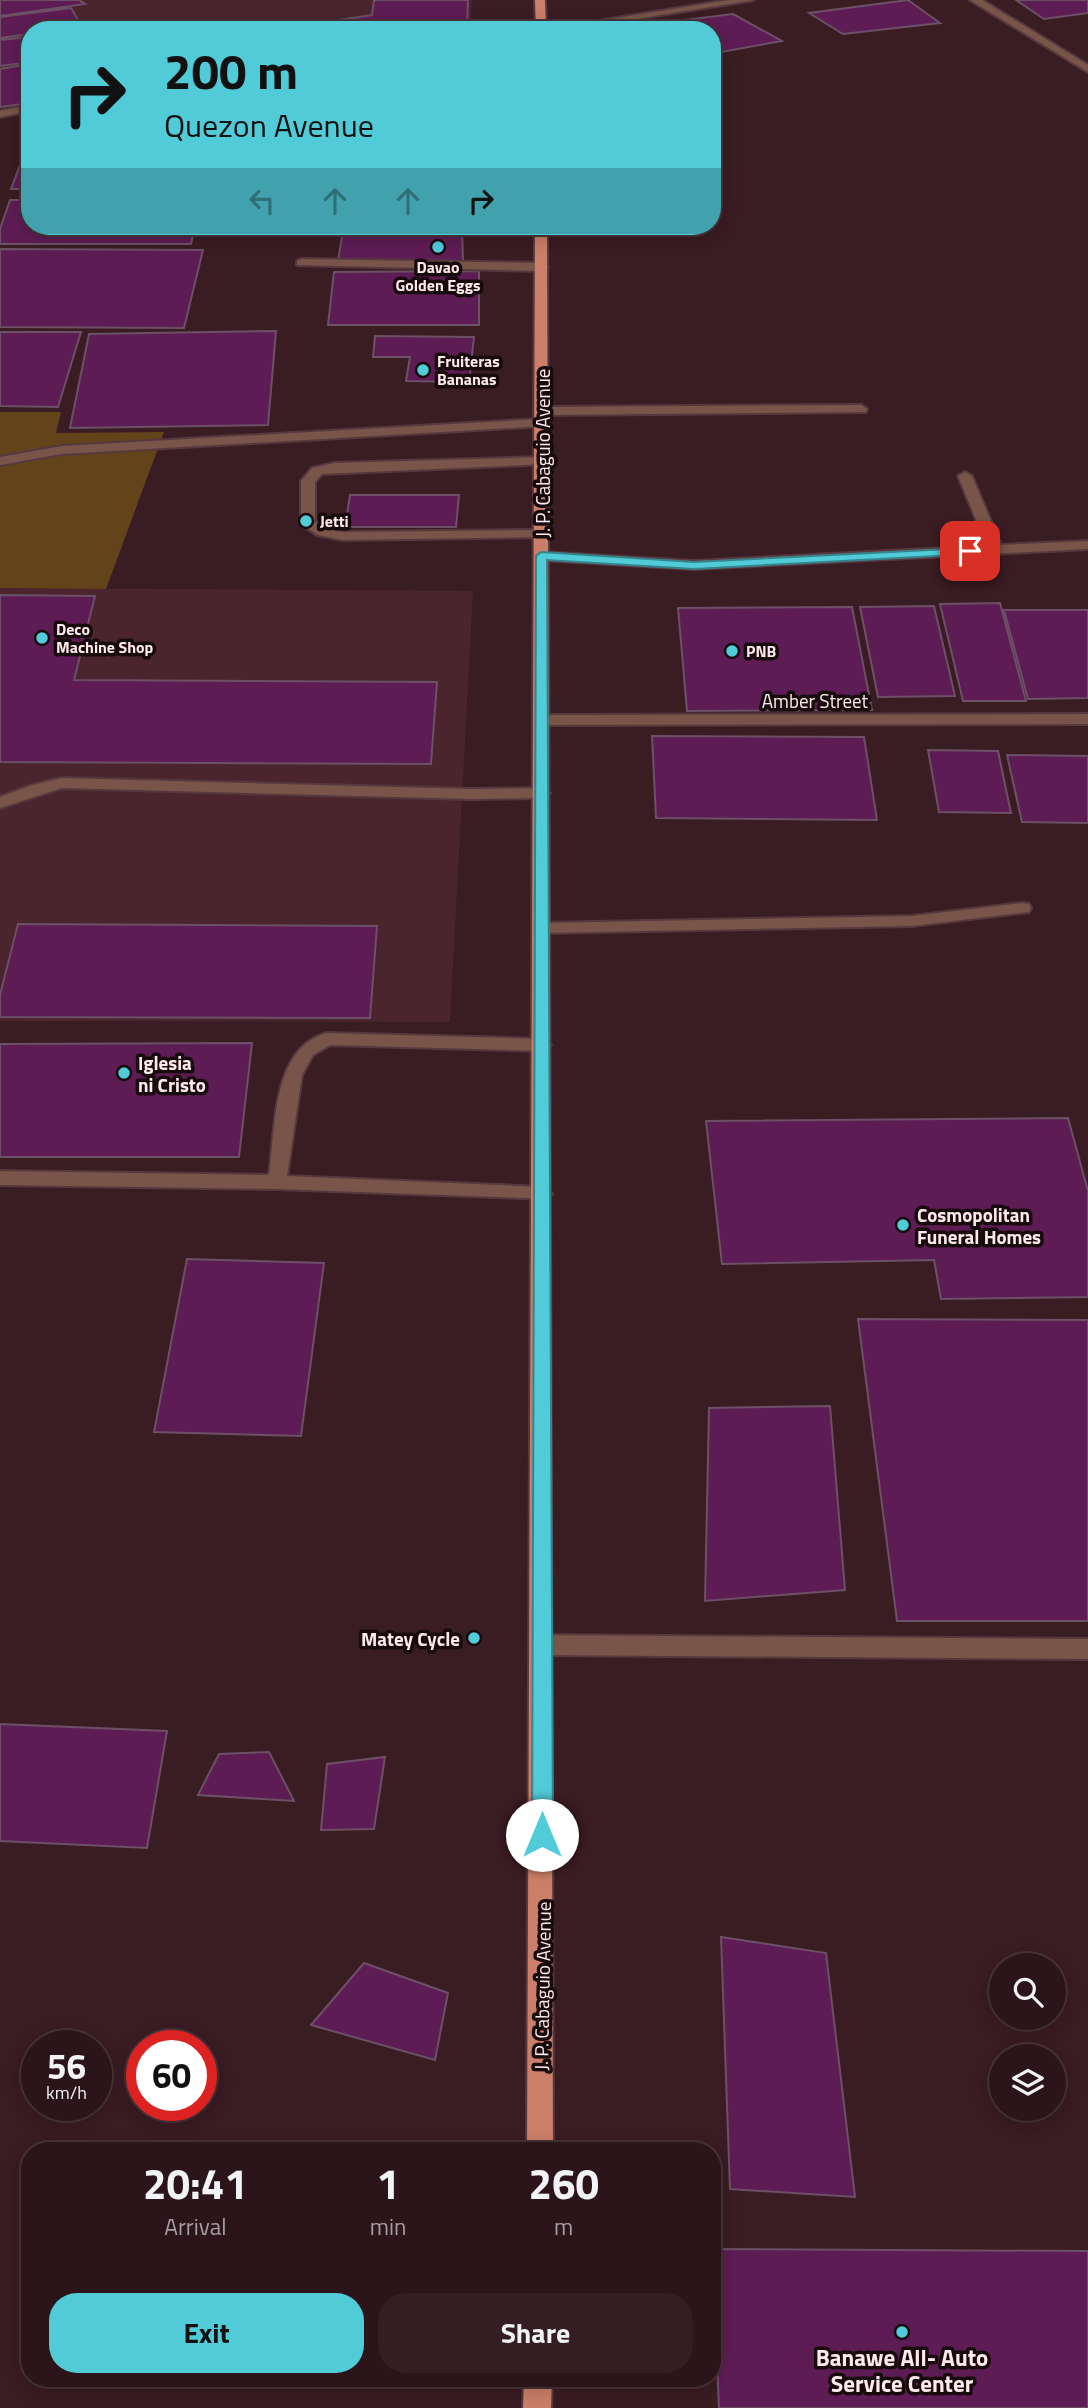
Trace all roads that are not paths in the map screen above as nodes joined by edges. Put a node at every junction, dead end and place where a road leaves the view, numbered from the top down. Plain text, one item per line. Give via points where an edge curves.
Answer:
1 (540, 0) edge
2 (750, 0) edge
3 (975, 0) edge
4 (543, 21) edge
5 (606, 21) edge
6 (1088, 69) edge
7 (21, 110) edge
8 (0, 114) edge
9 (541, 235) edge
10 (301, 263) dead end
11 (542, 267) junction
12 (861, 409) dead end
13 (542, 417) junction
14 (0, 461) edge
15 (542, 461) junction
16 (965, 477) dead end
17 (542, 534) junction
18 (1088, 545) edge
19 (996, 550) junction
20 (541, 556) junction
21 (1088, 719) edge
22 (542, 720) junction
23 (542, 793) junction
24 (0, 803) edge
25 (1023, 908) dead end
26 (542, 928) junction
27 (542, 1045) junction
28 (0, 1178) edge
29 (277, 1182) junction
30 (542, 1194) junction
31 (542, 1645) junction
32 (1088, 1649) edge
33 (540, 2142) edge
34 (538, 2387) edge
35 (537, 2408) edge

1 - 4 main road
2 - 5 street
3 - 6 street
7 - 8 street
9 - 11 main road, J. P. Cabaguio Avenue
10 - 11 street
11 - 13 main road, J. P. Cabaguio Avenue
12 - 13 street
13 - 14 street via 62,450
13 - 15 main road, J. P. Cabaguio Avenue
15 - 17 main road, J. P. Cabaguio Avenue
15 - 17 street via 317,471 308,481 308,524 343,536
16 - 19 street
17 - 20 main road, J. P. Cabaguio Avenue
18 - 19 street
19 - 20 street via 694,565
20 - 22 main road, J. P. Cabaguio Avenue
21 - 22 street, Amber Street
22 - 23 main road, J. P. Cabaguio Avenue
23 - 24 street via 62,783
23 - 26 main road, J. P. Cabaguio Avenue
25 - 26 street via 912,921
26 - 27 main road, J. P. Cabaguio Avenue
27 - 29 street via 327,1039 306,1051 293,1074
27 - 30 main road, J. P. Cabaguio Avenue
28 - 29 street
29 - 30 street
30 - 31 main road, J. P. Cabaguio Avenue
31 - 32 street
31 - 33 main road, J. P. Cabaguio Avenue
34 - 35 main road

